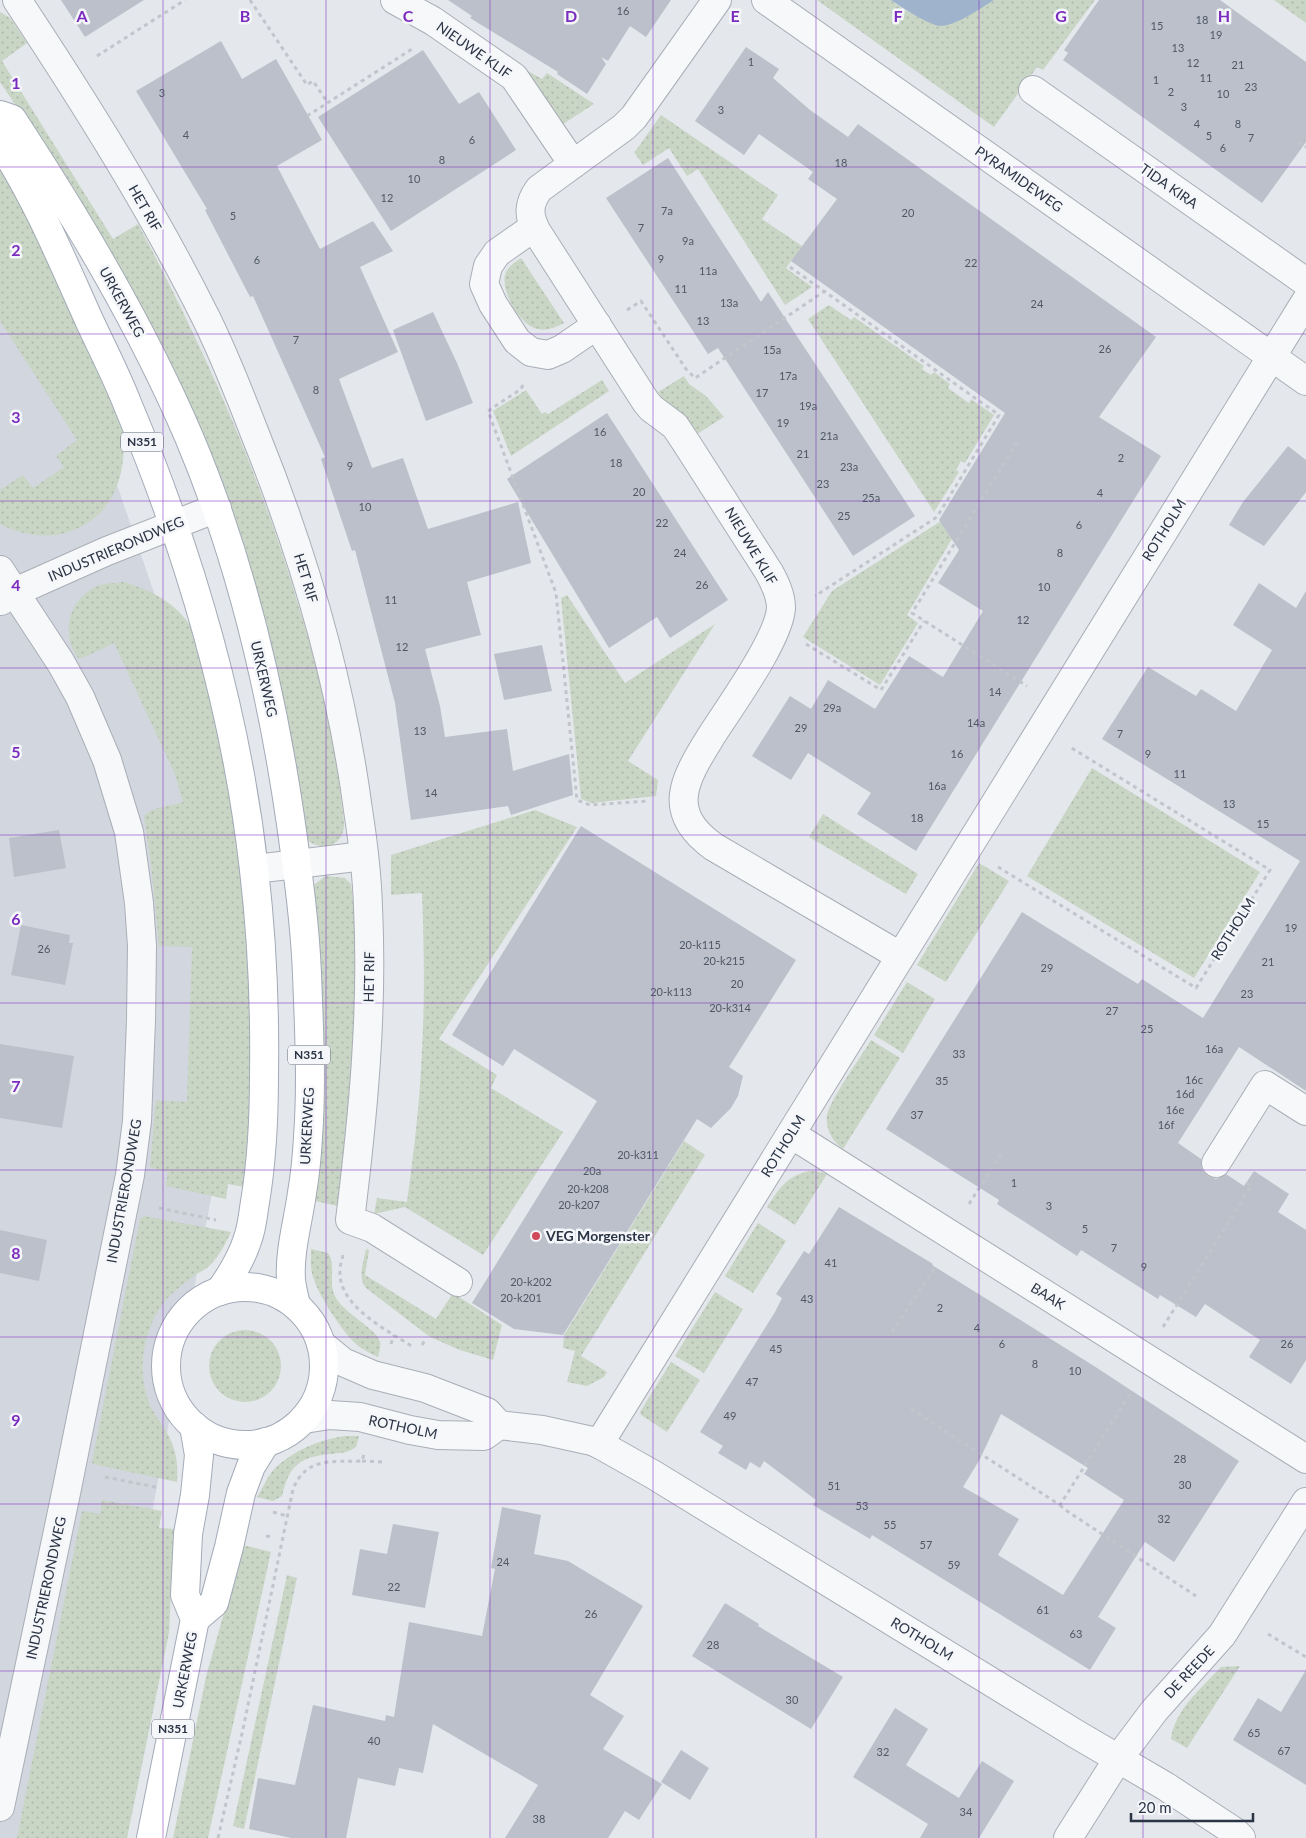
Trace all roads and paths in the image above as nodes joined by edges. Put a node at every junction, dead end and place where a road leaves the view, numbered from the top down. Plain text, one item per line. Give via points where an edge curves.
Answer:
1 (17, 0) edge
2 (184, 0) edge
3 (250, 0) edge
4 (395, 0) edge
5 (717, 0) edge
6 (766, 0) edge
7 (416, 46) dead end
8 (97, 56) dead end
9 (1033, 90) dead end
10 (328, 103) junction
11 (0, 115) edge
12 (307, 116) dead end
13 (0, 142) edge
14 (1298, 142) dead end
15 (1306, 147) edge
16 (573, 164) junction
17 (534, 227) junction
18 (790, 266) dead end
19 (1306, 282) edge
20 (825, 291) junction
21 (1306, 301) edge
22 (598, 326) junction
23 (540, 354) junction
24 (1271, 358) junction
25 (1306, 381) edge
26 (1017, 442) dead end
27 (217, 508) junction
28 (173, 524) junction
29 (5, 588) edge
30 (777, 622) junction
31 (924, 622) junction
32 (1056, 704) junction
33 (1042, 729) junction
34 (683, 798) junction
35 (968, 848) junction
36 (364, 856) junction
37 (296, 863) junction
38 (254, 869) junction
39 (900, 956) junction
40 (1306, 1111) edge
41 (791, 1134) junction
42 (1001, 1154) dead end
43 (1216, 1163) joint
44 (153, 1207) dead end
45 (218, 1220) dead end
46 (953, 1236) junction
47 (343, 1252) dead end
48 (458, 1282) dead end
49 (220, 1291) junction
50 (296, 1305) junction
51 (892, 1332) dead end
52 (394, 1335) dead end
53 (425, 1340) dead end
54 (321, 1344) junction
55 (422, 1345) dead end
56 (1148, 1359) junction
57 (911, 1409) dead end
58 (304, 1419) junction
59 (500, 1425) junction
60 (194, 1426) junction
61 (266, 1442) junction
62 (599, 1444) junction
63 (366, 1450) dead end
64 (1306, 1459) edge
65 (104, 1477) dead end
66 (161, 1488) dead end
67 (1306, 1502) edge
68 (1060, 1505) junction
69 (1196, 1596) dead end
70 (195, 1619) junction
71 (1268, 1634) dead end
72 (1306, 1657) edge
73 (1118, 1759) junction
74 (0, 1806) edge
75 (151, 1838) edge
76 (218, 1838) edge
77 (1068, 1838) edge
78 (1241, 1838) edge

1 - 36 street, HET RIF via 152,218 207,321 239,393 271,473 320,626 344,723
2 - 8 path
3 - 10 path via 307,85 313,81
4 - 16 street, NIEUWE KLIF via 433,21 514,77
5 - 16 street, NIEUWE KLIF via 632,120
6 - 24 street, PYRAMIDEWEG
7 - 10 path
9 - 19 street, TIDA KIRA
10 - 12 path
11 - 27 main road, URKERWEG / N351 via 12,119 120,296 170,394
13 - 28 main road, N351 via 38,209 127,402
14 - 15 path
16 - 17 street, NIEUWE KLIF via 534,196 530,212
17 - 22 street, NIEUWE KLIF
17 - 23 street via 498,253 488,266 484,284 517,341 531,352
18 - 20 path
20 - 22 path via 695,378 641,301
20 - 30 path via 999,415 937,517
21 - 24 street
22 - 23 street via 562,349 548,355
22 - 30 street, NIEUWE KLIF via 646,402 675,426 769,572 779,595
23 - 34 path via 521,389 488,411 556,593 577,800 590,805
24 - 25 street, PYRAMIDEWEG
24 - 32 street, ROTHOLM
26 - 31 path via 912,613
27 - 28 street, INDUSTRIERONDWEG
27 - 37 main road, URKERWEG / N351 via 271,704
28 - 29 street, INDUSTRIERONDWEG
28 - 38 main road, N351 via 215,661 237,760
29 - 74 street, INDUSTRIERONDWEG via 61,663 80,697 107,760 129,832 142,946 142,982 137,1121 130,1175
30 - 31 path via 881,690
30 - 34 street, NIEUWE KLIF via 764,652 694,763
31 - 32 path
32 - 33 street, ROTHOLM
33 - 35 street, ROTHOLM
33 - 35 path, ROTHOLM via 1270,870 1196,988
34 - 39 street, NIEUWE KLIF via 689,822 704,840
35 - 39 street, ROTHOLM
36 - 37 street
36 - 48 street, HET RIF via 368,908 367,1045 350,1220 372,1228
37 - 38 street
37 - 50 main road, URKERWEG / N351 via 305,937 310,1111 293,1249 291,1280
38 - 49 main road, N351 via 264,1017 262,1139 249,1237 236,1268
39 - 41 street, ROTHOLM
40 - 43 street via 1265,1085
41 - 46 street, BAAK
41 - 62 street, ROTHOLM
42 - 46 path
43 - 56 path via 1251,1186
44 - 45 path
46 - 51 path
46 - 56 street, BAAK
47 - 52 path via 340,1271 344,1291 360,1311
49 - 50 main road, N351 via 260,1288 279,1294
49 - 60 main road, N351 via 202,1300 186,1314 174,1331 168,1351 166,1372 171,1392 180,1410
50 - 54 main road, N351 via 305,1313
53 - 55 path
54 - 58 main road, N351 via 324,1358 322,1384
54 - 59 street via 343,1362 487,1412
56 - 64 street, BAAK
56 - 68 path
57 - 68 path
58 - 59 street, ROTHOLM via 330,1415 360,1417 438,1435 484,1436
58 - 61 main road, N351 via 287,1433
59 - 62 street, ROTHOLM via 542,1430
60 - 61 main road, N351 via 228,1443 248,1445
60 - 70 main road, URKERWEG / N351 via 199,1455 188,1534 185,1595
61 - 70 main road, URKERWEG via 251,1466 241,1493 214,1603
62 - 73 street, ROTHOLM
63 - 76 path via 362,1461 311,1466 302,1472 293,1489
65 - 66 path
67 - 73 street, DE REEDE via 1222,1635 1163,1700
68 - 69 path
70 - 75 main road, URKERWEG / N351
71 - 72 path
73 - 77 street, DE REEDE
73 - 78 street, ROTHOLM via 1206,1812

